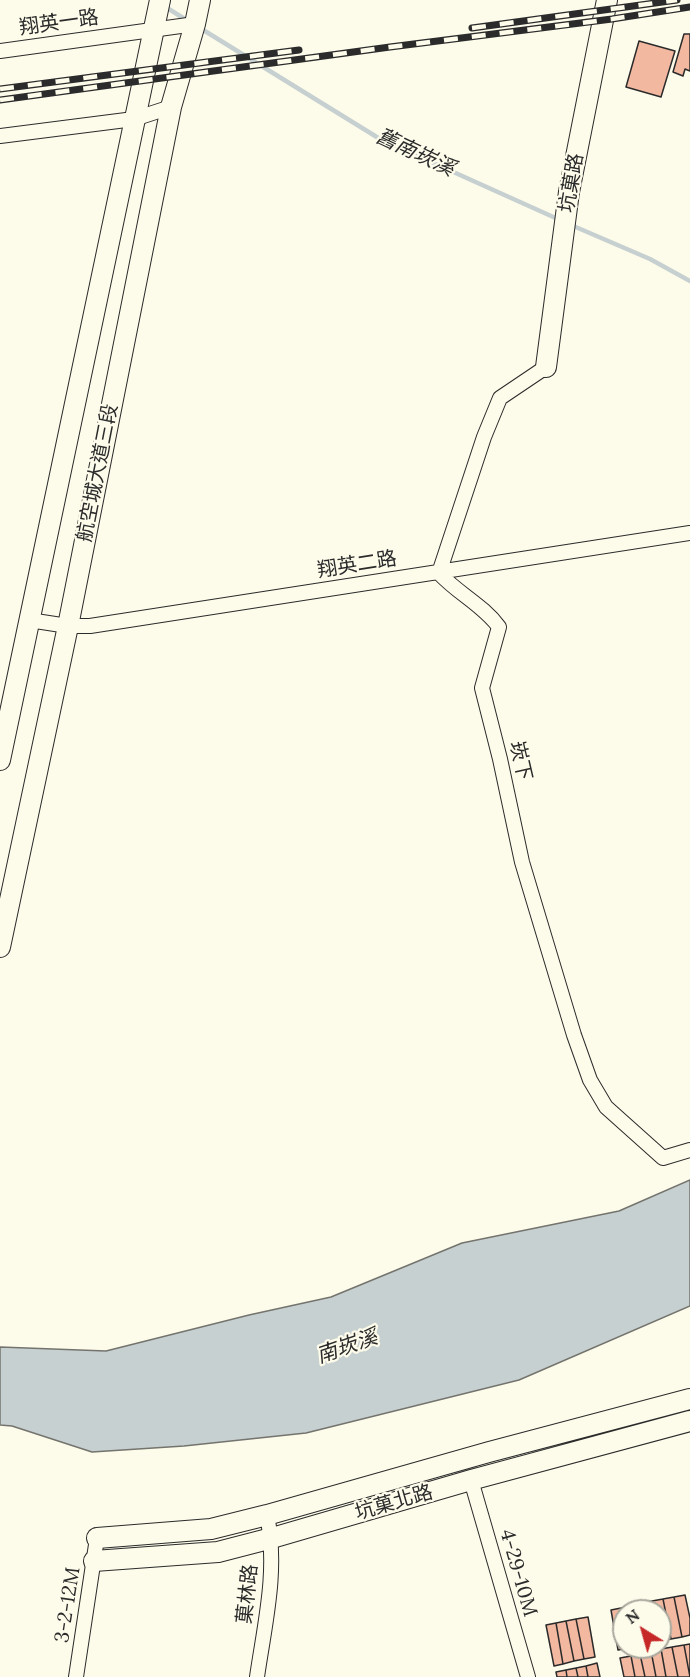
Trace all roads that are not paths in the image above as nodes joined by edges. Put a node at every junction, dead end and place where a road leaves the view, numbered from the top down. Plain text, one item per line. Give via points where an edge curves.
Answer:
1 (160, 0) edge
2 (200, 0) edge
3 (607, 0) edge
4 (195, 24) junction
5 (153, 30) junction
6 (0, 51) edge
7 (171, 107) junction
8 (134, 119) junction
9 (0, 136) edge
10 (546, 368) joint
11 (690, 533) edge
12 (439, 573) junction
13 (29, 620) junction
14 (68, 626) junction
15 (0, 760) edge
16 (0, 947) edge
17 (690, 1150) edge
18 (690, 1399) edge
19 (690, 1421) edge
20 (471, 1480) junction
21 (267, 1515) junction
22 (97, 1538) joint
23 (272, 1538) junction
24 (94, 1561) junction
25 (76, 1677) edge
26 (257, 1677) edge
27 (528, 1677) edge

1 - 5 street, 航空城大道三段
2 - 4 street, 航空城大道三段
3 - 10 street, 坑菓路 via 569,192
4 - 5 street, 翔英一路
4 - 7 street, 航空城大道三段
5 - 6 street, 翔英一路
5 - 8 street, 航空城大道三段
7 - 8 street
7 - 14 street, 航空城大道三段
8 - 9 street
8 - 13 street, 航空城大道三段
10 - 12 street via 500,398
11 - 12 street, 翔英二路
12 - 14 street, 翔英二路 via 90,626
12 - 17 street, 崁下 via 499,627 482,688 522,862 590,1080 606,1107 663,1158
13 - 14 street, 翔英二路
13 - 15 street, 航空城大道三段
14 - 16 street, 航空城大道三段
18 - 21 street, 坑菓北路
19 - 20 street, 坑菓北路
20 - 23 street, 坑菓北路
20 - 27 street, 4-29-10M
21 - 22 street, 坑菓北路 via 211,1529
21 - 23 street, 菓林路
22 - 24 street, 3-2-12M
23 - 24 street, 坑菓北路 via 218,1552
23 - 26 street, 菓林路 via 273,1576
24 - 25 street, 3-2-12M

